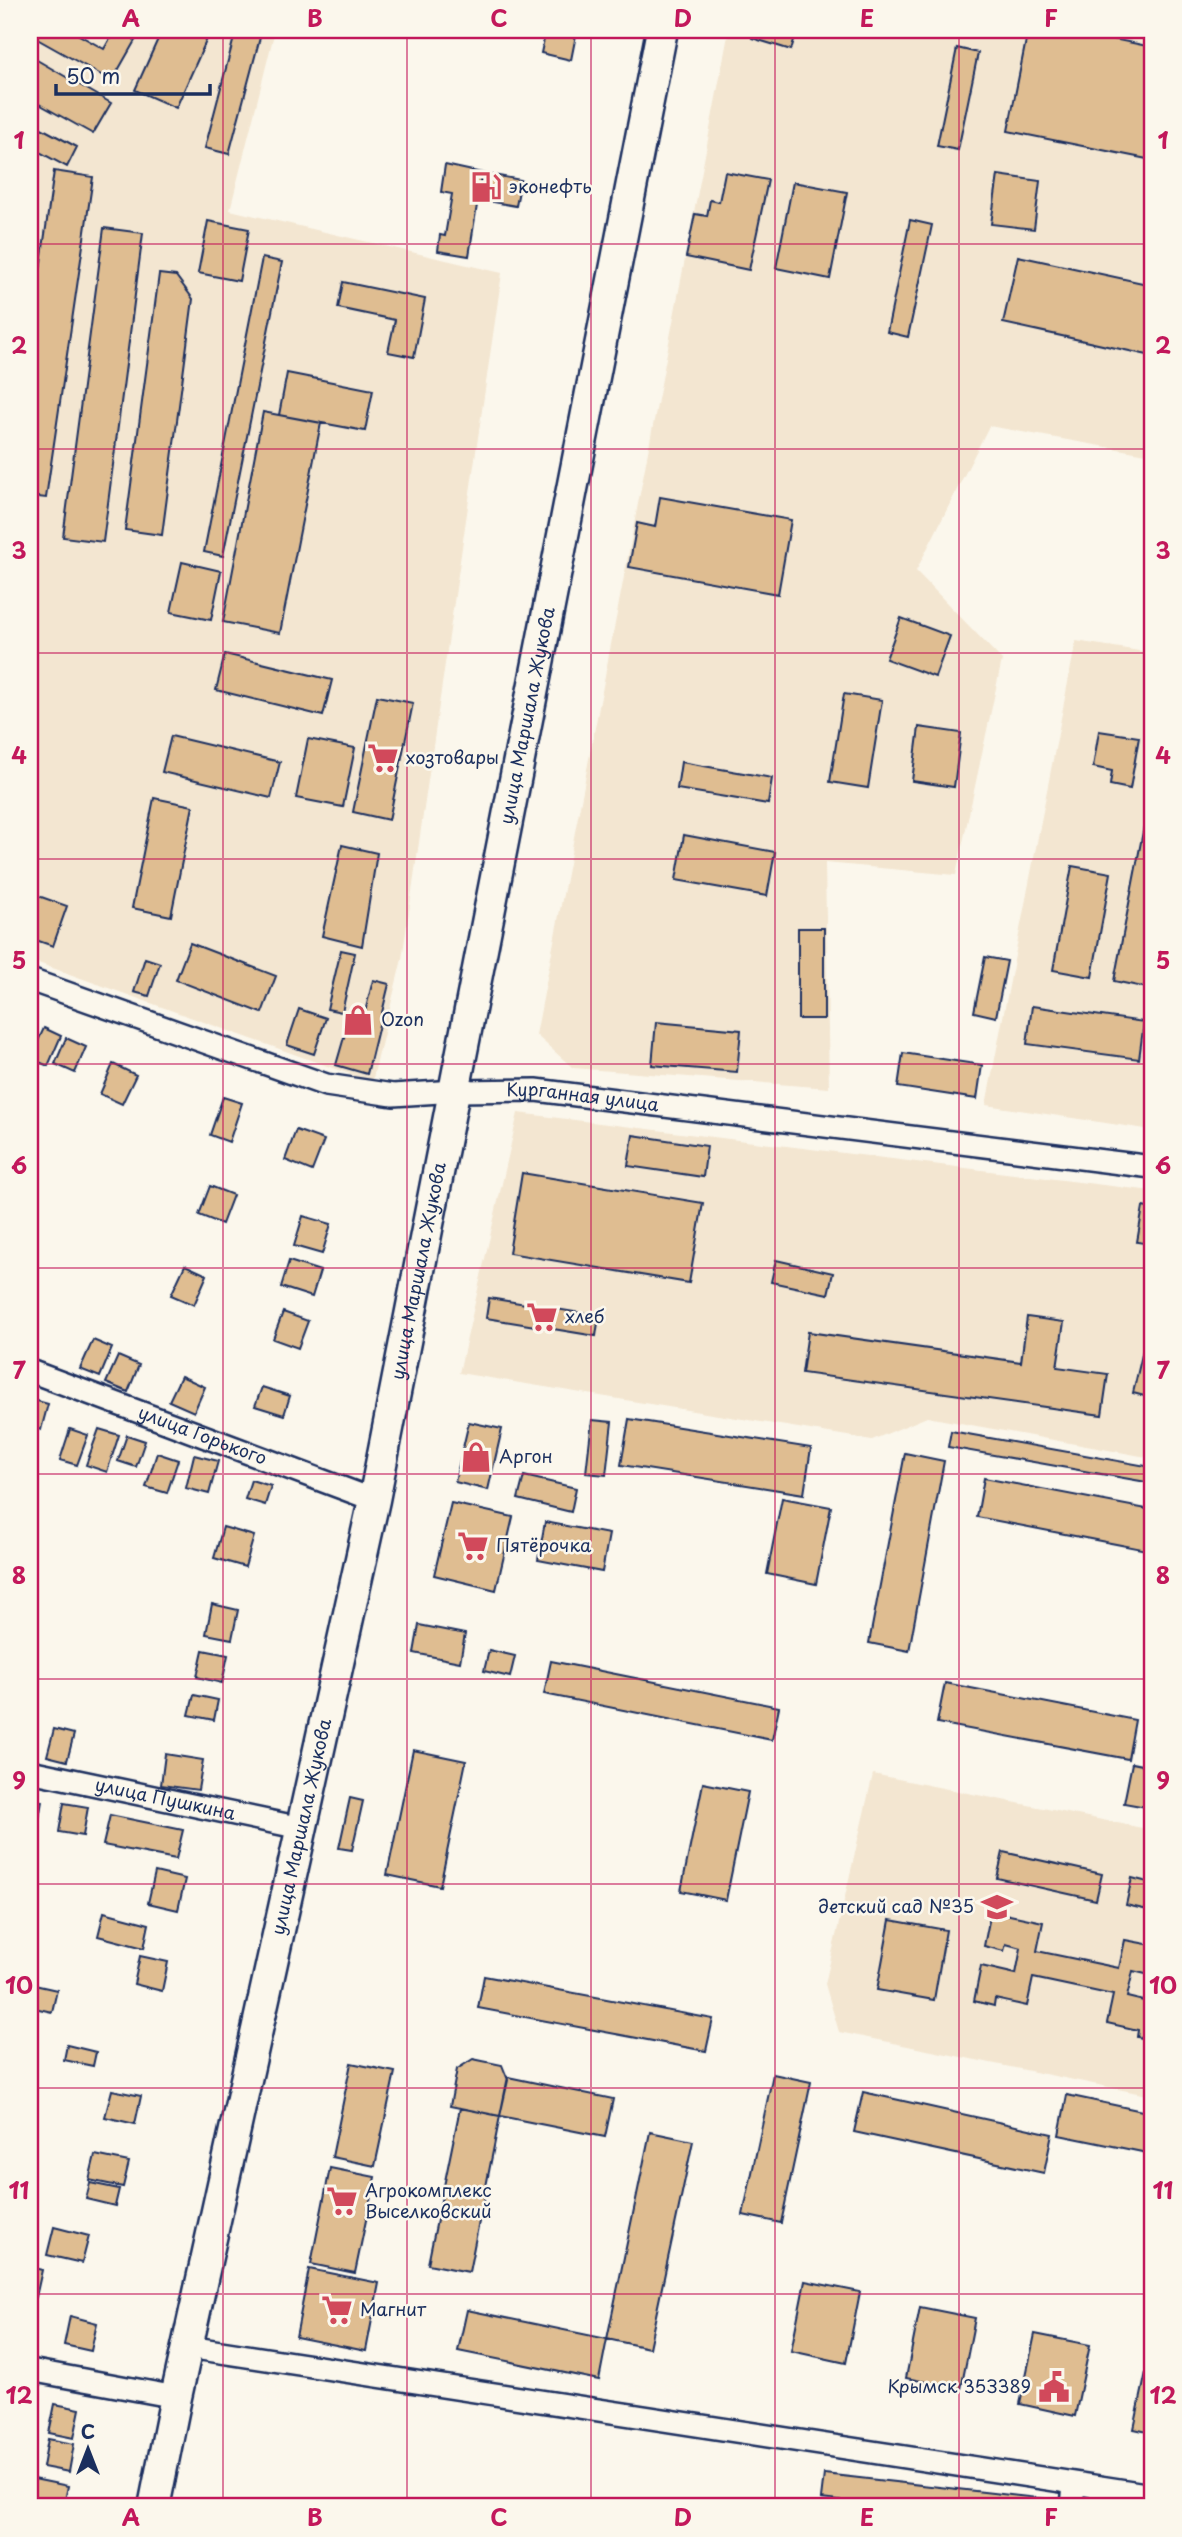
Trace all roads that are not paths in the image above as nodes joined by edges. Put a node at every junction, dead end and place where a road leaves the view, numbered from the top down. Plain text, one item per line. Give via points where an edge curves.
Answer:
1 (662, 30) edge
2 (30, 980) edge
3 (456, 1091) junction
4 (1152, 1167) edge
5 (30, 1371) edge
6 (374, 1500) junction
7 (30, 1771) edge
8 (301, 1828) junction
9 (188, 2347) junction
10 (30, 2370) edge
11 (176, 2397) junction
12 (1074, 2484) junction
13 (1152, 2496) edge
14 (154, 2507) edge
15 (1072, 2507) edge

1 - 3 main road, улица Маршала Жукова
2 - 3 street, Курганная улица via 326,1085 393,1096
3 - 4 street, Курганная улица via 536,1090
3 - 6 main road, улица Маршала Жукова
5 - 6 street, улица Горького
6 - 8 main road, улица Маршала Жукова
7 - 8 street, улица Пушкина
8 - 9 main road, улица Маршала Жукова
9 - 11 main road, улица Маршала Жукова
9 - 12 street
10 - 11 street
11 - 14 main road, улица Маршала Жукова
12 - 13 street
12 - 15 street

